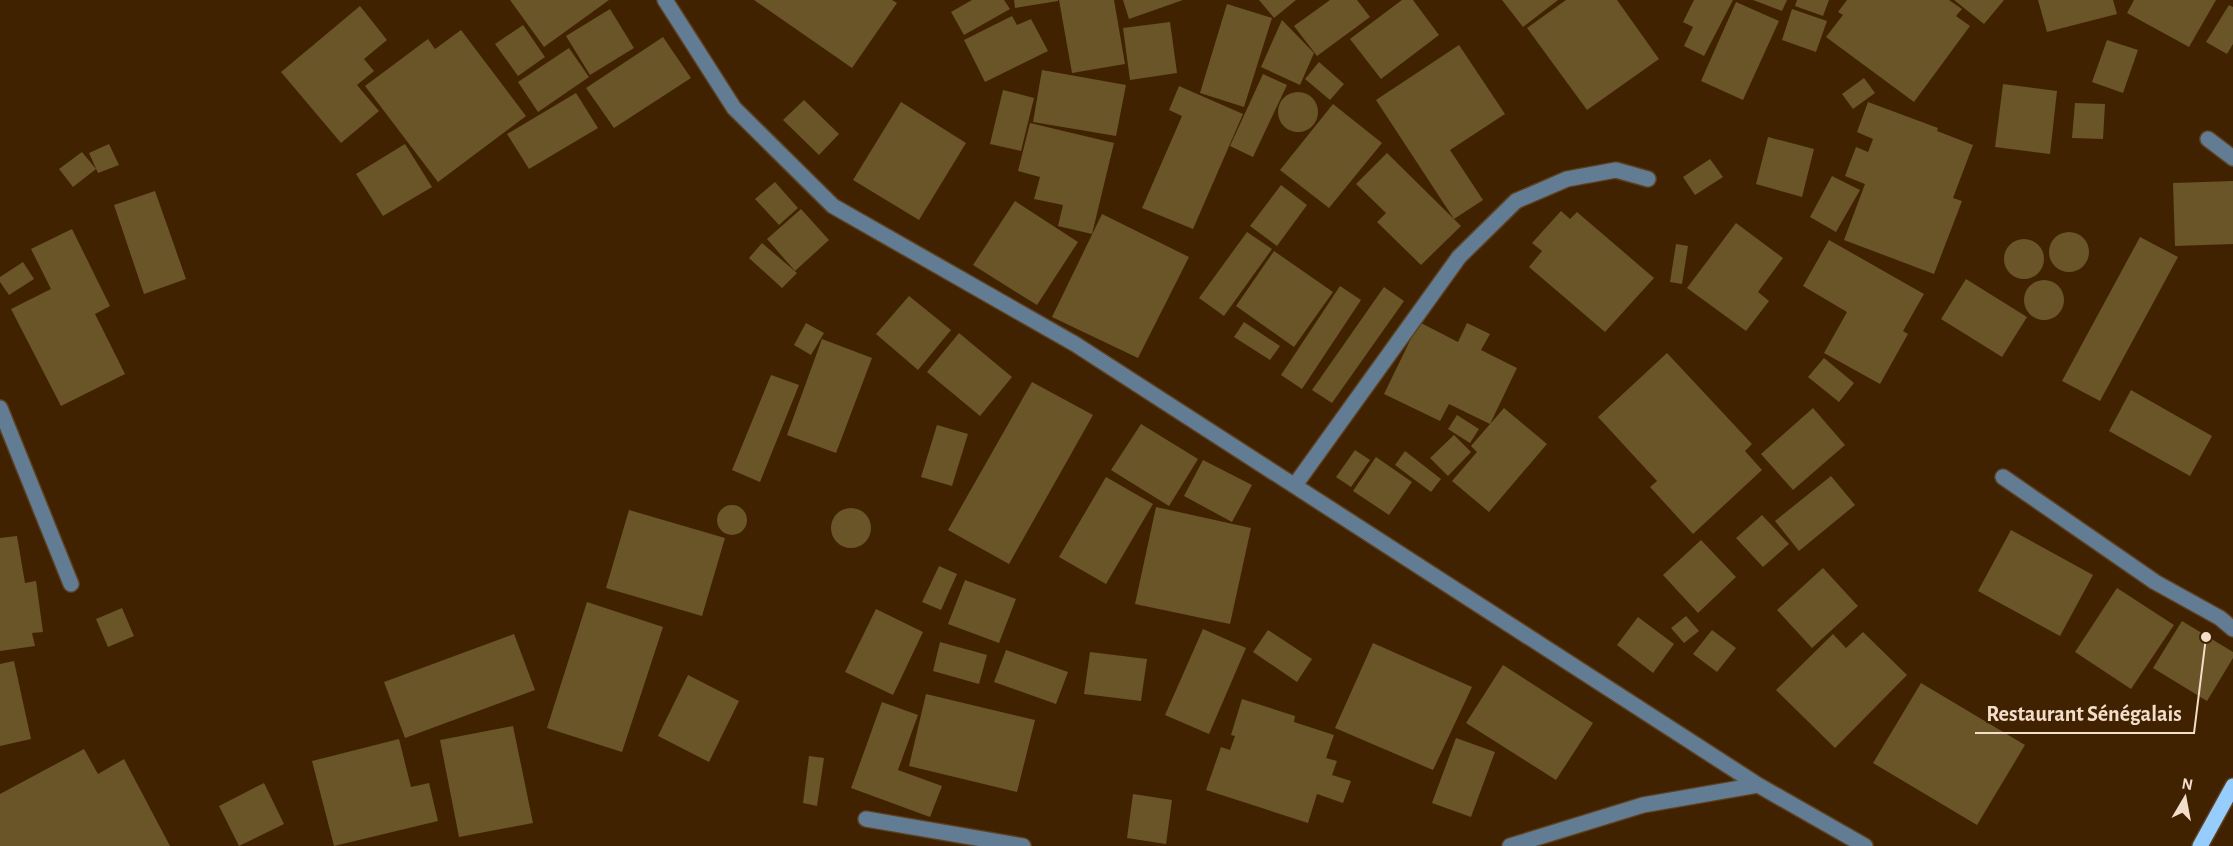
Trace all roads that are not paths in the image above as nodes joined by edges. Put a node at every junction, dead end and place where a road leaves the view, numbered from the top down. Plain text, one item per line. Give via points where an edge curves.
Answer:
1 (665, 0) edge
2 (2208, 139) dead end
3 (2233, 158) edge
4 (1648, 179) dead end
5 (0, 408) edge
6 (2003, 477) dead end
7 (1295, 485) junction
8 (71, 584) dead end
9 (2233, 629) edge
10 (1758, 785) junction
11 (2233, 786) edge
12 (866, 819) dead end
13 (1023, 846) edge
14 (1510, 846) edge
15 (1865, 846) edge
16 (2200, 846) edge

1 - 7 street via 734,108 833,206 1075,344
2 - 3 street
4 - 7 street via 1616,170 1567,179 1516,201 1459,257
5 - 8 street
6 - 9 street via 2155,582
7 - 10 street
10 - 14 street via 1643,806
10 - 15 street
11 - 16 main road
12 - 13 street

